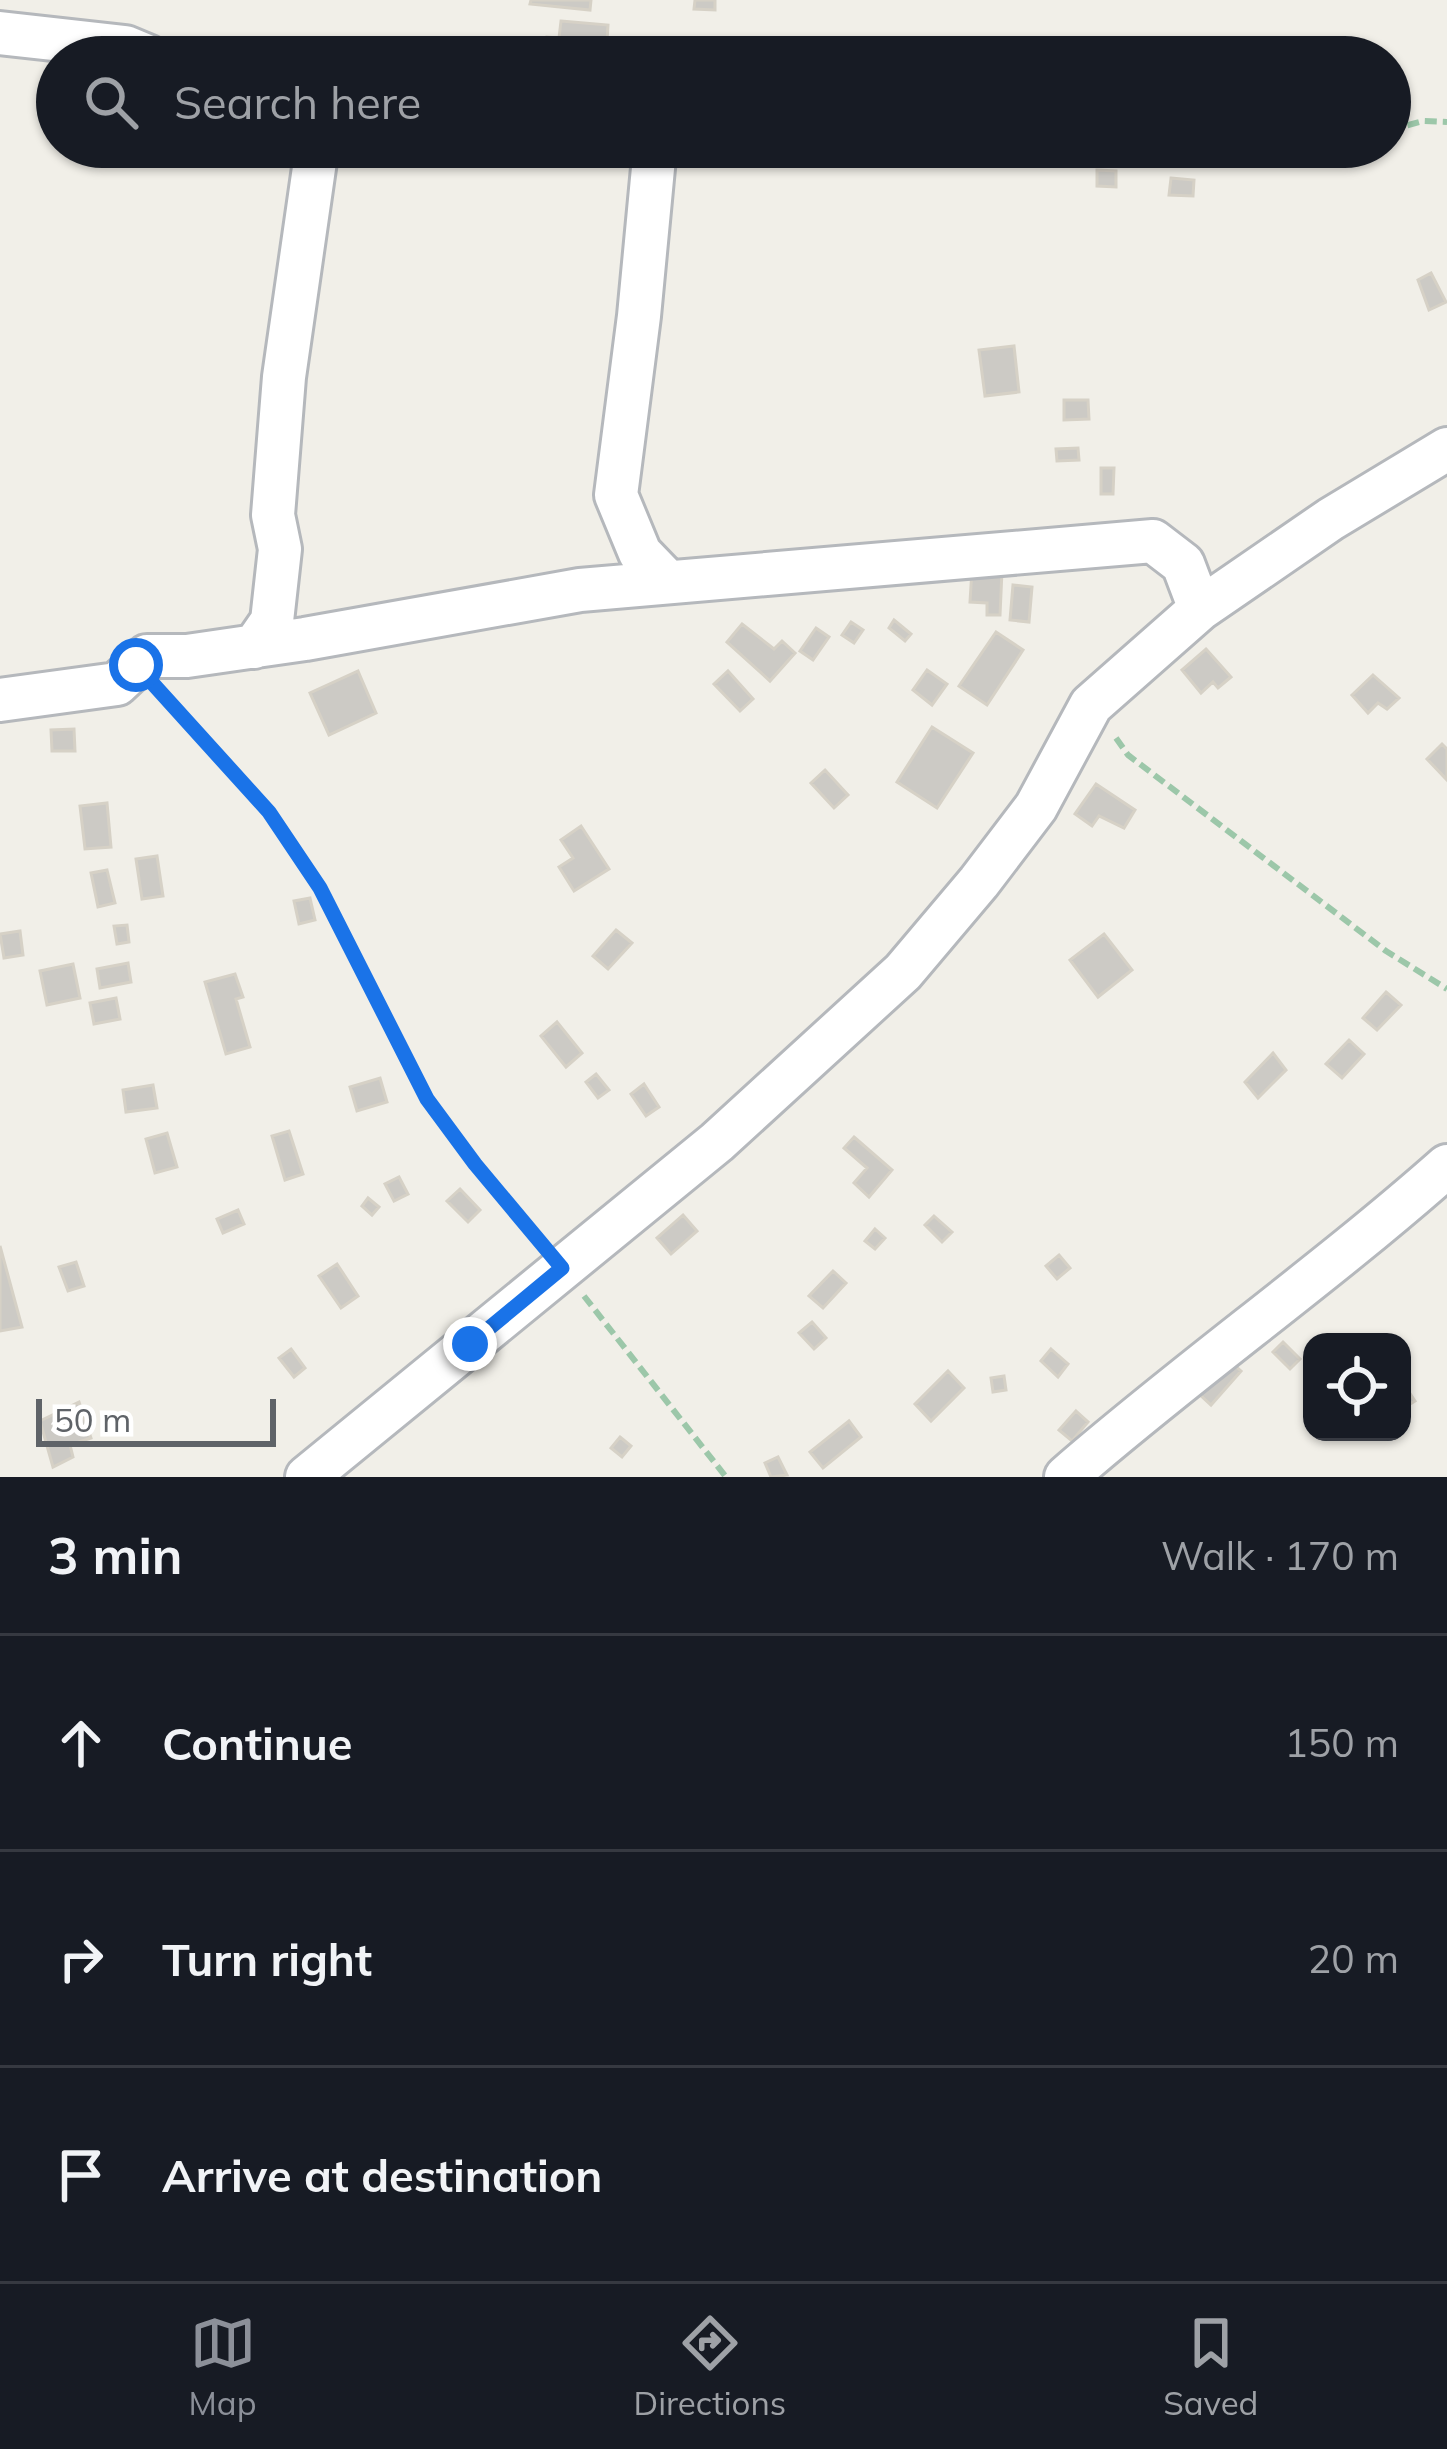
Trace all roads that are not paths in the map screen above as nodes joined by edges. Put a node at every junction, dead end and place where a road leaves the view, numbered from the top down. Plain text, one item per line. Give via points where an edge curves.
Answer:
1 (0, 33) edge
2 (36, 37) edge
3 (313, 168) edge
4 (653, 168) edge
5 (1447, 448) edge
6 (667, 581) junction
7 (1200, 608) junction
8 (254, 647) junction
9 (0, 700) edge
10 (1447, 1166) edge
11 (307, 1477) edge
12 (1066, 1477) edge

1 - 2 street
3 - 8 street via 284,377 272,621
4 - 6 street via 616,495 640,553
5 - 7 street
6 - 7 street via 1153,541 1183,564
6 - 8 street
7 - 11 street via 1091,705 1036,807 903,972 717,1142
8 - 9 street via 146,656 117,684
10 - 12 street

